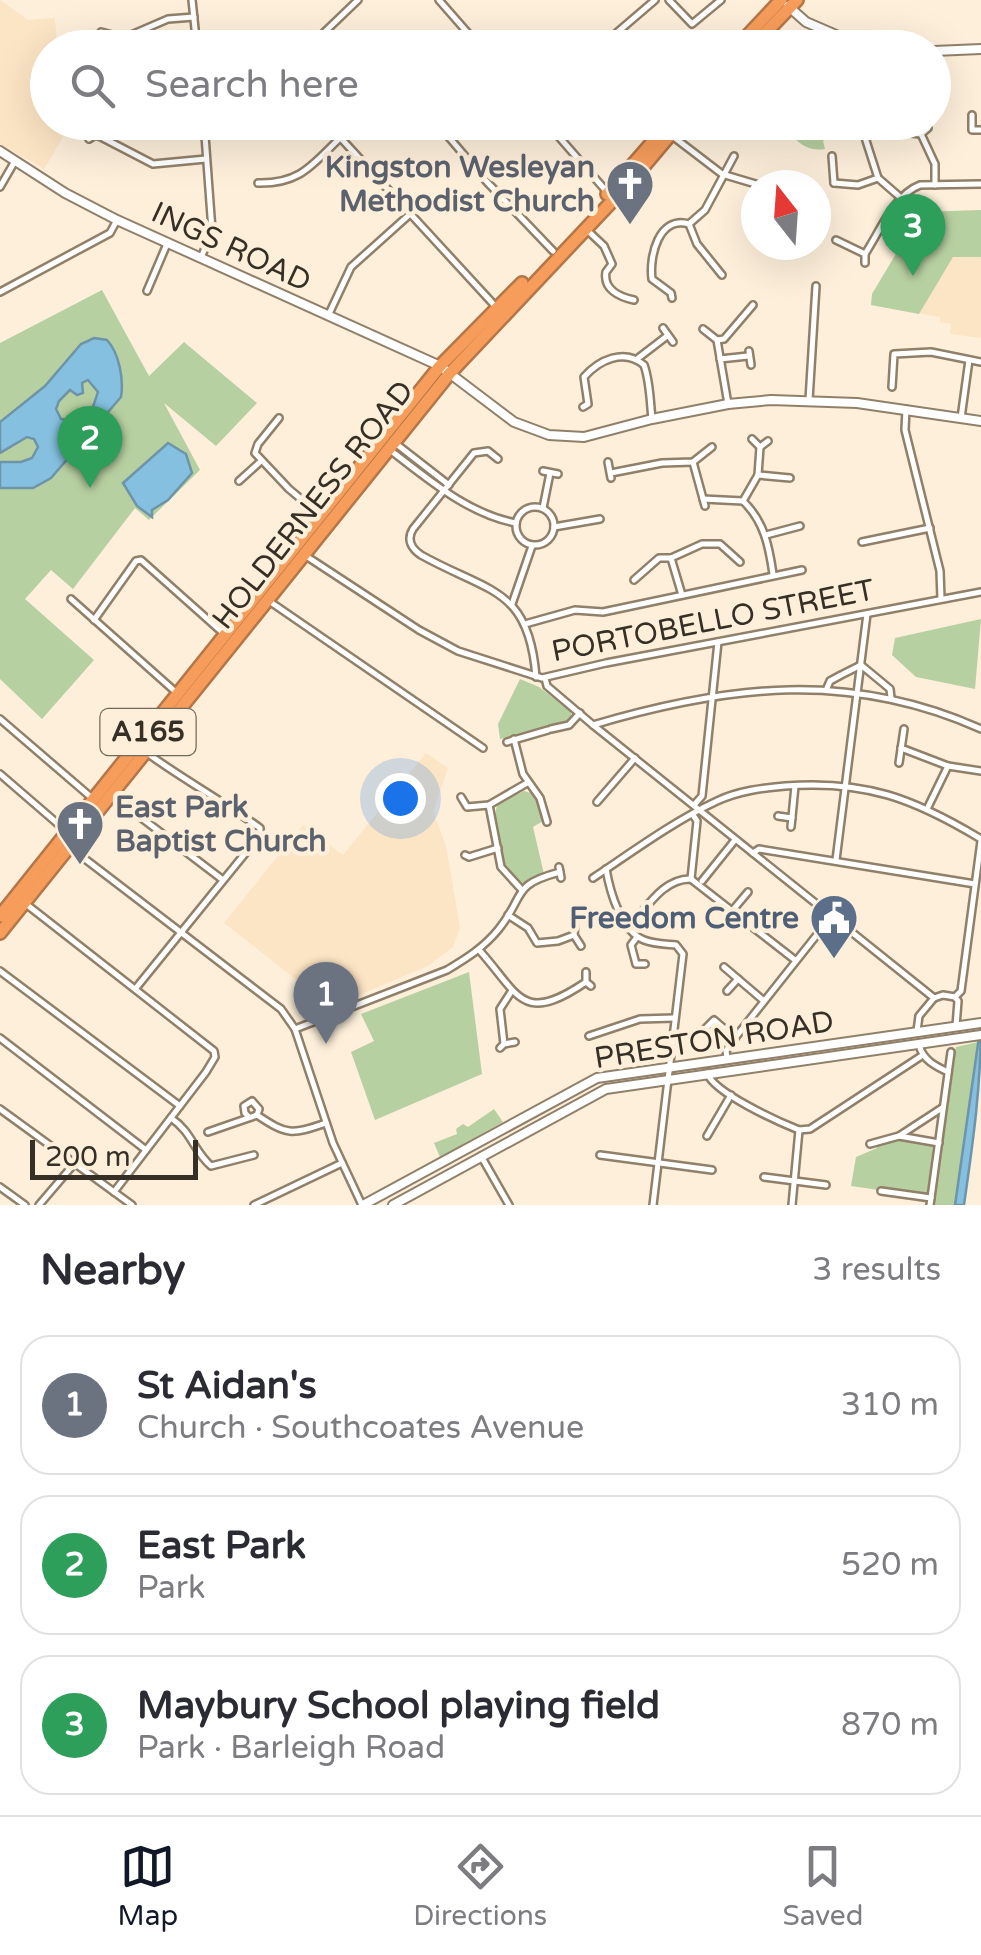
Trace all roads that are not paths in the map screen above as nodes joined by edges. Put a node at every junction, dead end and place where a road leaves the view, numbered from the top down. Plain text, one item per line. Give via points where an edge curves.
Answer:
1 (358, 0) edge
2 (439, 0) edge
3 (655, 0) edge
4 (669, 0) edge
5 (722, 0) edge
6 (192, 1) edge
7 (787, 2) edge
8 (194, 17) junction
9 (143, 30) edge
10 (195, 30) edge
11 (327, 30) edge
12 (465, 30) edge
13 (619, 30) edge
14 (756, 30) edge
15 (765, 30) edge
16 (824, 30) edge
17 (981, 50) edge
18 (951, 51) edge
19 (972, 115) dead end
20 (981, 130) edge
21 (108, 140) edge
22 (205, 140) edge
23 (338, 140) edge
24 (342, 140) edge
25 (451, 140) edge
26 (562, 140) edge
27 (661, 140) edge
28 (683, 140) edge
29 (867, 140) edge
30 (924, 140) edge
31 (0, 151) edge
32 (734, 156) dead end
33 (832, 156) dead end
34 (206, 159) junction
35 (16, 161) junction
36 (722, 174) junction
37 (878, 178) junction
38 (741, 180) edge
39 (258, 183) dead end
40 (981, 184) edge
41 (935, 185) junction
42 (0, 187) edge
43 (610, 196) junction
44 (901, 198) junction
45 (409, 215) junction
46 (117, 220) junction
47 (689, 224) junction
48 (585, 228) junction
49 (834, 229) dead end
50 (168, 244) junction
51 (553, 250) junction
52 (865, 254) junction
53 (201, 258) junction
54 (865, 264) dead end
55 (722, 276) dead end
56 (816, 286) dead end
57 (147, 291) dead end
58 (0, 292) edge
59 (672, 298) dead end
60 (635, 300) dead end
61 (753, 304) dead end
62 (500, 311) junction
63 (328, 316) junction
64 (662, 328) dead end
65 (704, 332) dead end
66 (667, 336) junction
67 (718, 340) junction
68 (673, 342) dead end
69 (720, 358) junction
70 (638, 359) junction
71 (969, 360) junction
72 (981, 362) edge
73 (750, 365) dead end
74 (445, 370) junction
75 (892, 388) dead end
76 (809, 400) junction
77 (728, 404) junction
78 (583, 407) dead end
79 (906, 409) junction
80 (279, 418) dead end
81 (961, 418) junction
82 (652, 419) junction
83 (981, 421) edge
84 (752, 438) dead end
85 (768, 441) dead end
86 (387, 442) junction
87 (760, 447) junction
88 (708, 448) dead end
89 (495, 456) dead end
90 (260, 462) junction
91 (608, 462) dead end
92 (694, 462) junction
93 (550, 473) dead end
94 (787, 475) dead end
95 (758, 476) junction
96 (239, 481) dead end
97 (448, 490) junction
98 (743, 501) junction
99 (543, 508) junction
100 (321, 516) junction
101 (600, 519) dead end
102 (516, 523) junction
103 (801, 526) dead end
104 (554, 527) junction
105 (930, 528) junction
106 (766, 535) junction
107 (862, 542) dead end
108 (532, 546) junction
109 (304, 555) junction
110 (671, 558) junction
111 (740, 562) dead end
112 (802, 570) dead end
113 (773, 574) junction
114 (634, 580) dead end
115 (981, 592) edge
116 (682, 595) junction
117 (72, 599) dead end
118 (940, 599) junction
119 (269, 601) junction
120 (512, 604) junction
121 (867, 614) junction
122 (94, 620) junction
123 (525, 624) junction
124 (226, 636) junction
125 (718, 642) junction
126 (861, 665) junction
127 (536, 677) junction
128 (545, 678) junction
129 (827, 688) junction
130 (858, 691) junction
131 (183, 698) junction
132 (891, 698) junction
133 (711, 699) junction
134 (580, 713) junction
135 (0, 718) edge
136 (594, 724) junction
137 (981, 729) edge
138 (904, 730) dead end
139 (484, 748) dead end
140 (902, 748) junction
141 (147, 753) junction
142 (634, 758) junction
143 (899, 763) dead end
144 (948, 766) junction
145 (981, 771) edge
146 (0, 774) edge
147 (526, 783) junction
148 (846, 785) junction
149 (796, 786) junction
150 (112, 795) junction
151 (94, 800) junction
152 (598, 802) dead end
153 (461, 803) dead end
154 (488, 805) junction
155 (697, 808) junction
156 (928, 808) junction
157 (693, 815) junction
158 (778, 816) dead end
159 (792, 818) junction
160 (547, 822) dead end
161 (791, 827) dead end
162 (67, 832) junction
163 (735, 840) junction
164 (981, 840) edge
165 (70, 847) junction
166 (498, 848) junction
167 (753, 853) junction
168 (836, 860) junction
169 (471, 866) dead end
170 (606, 870) junction
171 (560, 872) dead end
172 (593, 878) dead end
173 (687, 879) junction
174 (223, 880) junction
175 (702, 881) dead end
176 (975, 884) junction
177 (521, 889) junction
178 (748, 892) dead end
179 (20, 900) junction
180 (732, 910) junction
181 (508, 915) junction
182 (0, 916) edge
183 (831, 917) junction
184 (574, 924) dead end
185 (629, 928) junction
186 (180, 932) junction
187 (0, 933) edge
188 (574, 935) junction
189 (637, 936) junction
190 (537, 943) junction
191 (581, 946) dead end
192 (480, 951) junction
193 (534, 952) dead end
194 (795, 960) junction
195 (645, 964) dead end
196 (724, 967) dead end
197 (0, 970) edge
198 (586, 972) dead end
199 (738, 979) junction
200 (136, 988) junction
201 (726, 991) dead end
202 (510, 992) junction
203 (955, 997) junction
204 (934, 998) junction
205 (764, 1001) junction
206 (674, 1018) junction
207 (977, 1024) edge
208 (956, 1026) junction
209 (295, 1029) junction
210 (704, 1030) dead end
211 (917, 1031) junction
212 (589, 1036) dead end
213 (977, 1036) edge
214 (0, 1038) edge
215 (735, 1038) junction
216 (515, 1042) dead end
217 (919, 1044) junction
218 (951, 1052) dead end
219 (923, 1056) junction
220 (726, 1058) junction
221 (668, 1066) junction
222 (948, 1072) junction
223 (708, 1073) junction
224 (668, 1079) junction
225 (731, 1094) junction
226 (180, 1106) junction
227 (944, 1107) junction
228 (0, 1109) edge
229 (171, 1118) junction
230 (326, 1123) junction
231 (800, 1130) junction
232 (208, 1132) dead end
233 (708, 1136) dead end
234 (900, 1136) junction
235 (939, 1143) junction
236 (870, 1144) dead end
237 (146, 1150) junction
238 (254, 1155) dead end
239 (600, 1155) dead end
240 (481, 1156) junction
241 (342, 1162) junction
242 (658, 1162) junction
243 (74, 1164) junction
244 (712, 1170) dead end
245 (764, 1177) dead end
246 (794, 1181) junction
247 (826, 1184) dead end
248 (0, 1187) edge
249 (880, 1191) dead end
250 (114, 1192) junction
251 (930, 1202) edge
252 (25, 1205) edge
253 (39, 1205) edge
254 (132, 1205) edge
255 (254, 1205) edge
256 (363, 1205) edge
257 (393, 1205) edge
258 (509, 1205) edge
259 (652, 1205) edge
260 (792, 1205) edge

1 - 11 street
2 - 12 street
3 - 13 street
4 - 5 street via 692,24
6 - 8 street
7 - 14 highway
7 - 15 highway
7 - 16 street
8 - 9 street
8 - 10 street
17 - 18 street
19 - 20 street via 972,130
21 - 34 street via 153,164
22 - 34 street
23 - 39 street via 298,177
24 - 45 street
25 - 51 street
26 - 43 street
27 - 43 highway, HOLDERNESS ROAD / A165
28 - 36 street
29 - 37 street
30 - 41 street via 935,164
31 - 35 street, INGS ROAD
32 - 36 street
33 - 37 street via 834,185
34 - 53 street via 212,230
35 - 42 street
35 - 46 street, INGS ROAD
36 - 38 street
36 - 47 street via 705,210
37 - 44 street
40 - 41 street
41 - 44 street via 920,185
43 - 48 highway, HOLDERNESS ROAD / A165
43 - 51 highway, HOLDERNESS ROAD / A165
44 - 52 street
45 - 62 street
45 - 63 street via 358,260
46 - 50 street, INGS ROAD
46 - 58 street via 110,232
47 - 55 street
47 - 59 street via 671,224 653,252 652,279
48 - 60 street via 610,255 604,278 609,287
48 - 62 highway, HOLDERNESS ROAD / A165
49 - 52 street via 836,242
50 - 53 street, INGS ROAD
50 - 57 street
51 - 62 highway, HOLDERNESS ROAD / A165
52 - 54 street
53 - 63 street, INGS ROAD
56 - 76 street
61 - 67 street via 733,332
62 - 74 highway, HOLDERNESS ROAD / A165
63 - 74 street, INGS ROAD
64 - 66 street
65 - 67 street
66 - 68 street
66 - 70 street
67 - 69 street
69 - 73 street via 748,354
69 - 77 street
70 - 78 street via 616,356 590,370 582,382 588,404
70 - 82 street via 649,378
71 - 72 street
71 - 75 street via 894,354
71 - 81 street
74 - 82 street, INGS ROAD via 514,422 549,435 584,437
74 - 86 highway, HOLDERNESS ROAD / A165
76 - 77 street, INGS ROAD
76 - 79 street, INGS ROAD
77 - 82 street, INGS ROAD
79 - 81 street, INGS ROAD
79 - 105 street via 904,430
80 - 90 street via 258,444
81 - 83 street, INGS ROAD
84 - 87 street
85 - 87 street
86 - 97 street
86 - 100 highway, HOLDERNESS ROAD / A165
86 - 109 highway, HOLDERNESS ROAD / A165
87 - 95 street
88 - 92 street
89 - 97 street via 474,454
90 - 96 street
90 - 100 street
91 - 92 street via 611,475
92 - 98 street via 704,503
93 - 99 street
94 - 95 street
95 - 98 street
97 - 102 street
97 - 120 street via 410,533 413,549
98 - 106 street
99 - 102 street via 525,510
99 - 104 street
100 - 124 highway, HOLDERNESS ROAD / A165
101 - 104 street
102 - 108 street via 519,538
103 - 106 street
104 - 108 street via 545,542
105 - 107 street
105 - 118 street
106 - 113 street
108 - 120 street
109 - 119 highway, HOLDERNESS ROAD / A165
109 - 127 street, PORTOBELLO STREET via 458,651
110 - 111 street via 713,542
110 - 114 street via 659,558
110 - 116 street
112 - 113 street
113 - 116 street
115 - 118 street, PORTOBELLO STREET
116 - 123 street
117 - 122 street
118 - 121 street, PORTOBELLO STREET
119 - 131 highway, HOLDERNESS ROAD / A165
119 - 139 street
120 - 123 street
121 - 125 street, PORTOBELLO STREET
121 - 126 street
122 - 124 street via 141,560
122 - 131 street
123 - 127 street
124 - 131 highway, HOLDERNESS ROAD / A165
125 - 128 street, PORTOBELLO STREET
125 - 133 street
126 - 129 street
126 - 130 street
126 - 132 street via 890,689
127 - 128 street, PORTOBELLO STREET
128 - 134 street
129 - 130 street
129 - 133 street
130 - 132 street
130 - 148 street
131 - 141 highway, HOLDERNESS ROAD / A165
131 - 151 highway, HOLDERNESS ROAD / A165
132 - 137 street
133 - 136 street
133 - 155 street
134 - 136 street
134 - 147 street via 569,724 510,740
135 - 151 street
136 - 142 street
138 - 140 street
140 - 143 street
140 - 144 street
141 - 150 highway, HOLDERNESS ROAD / A165
141 - 174 street via 260,828
142 - 152 street
142 - 155 street
144 - 145 street
144 - 156 street
146 - 162 street
147 - 154 street
147 - 160 street via 540,798
148 - 149 street
148 - 156 street
148 - 168 street
149 - 155 street via 743,792
149 - 159 street
150 - 165 highway, HOLDERNESS ROAD / A165
150 - 174 street
151 - 162 highway, HOLDERNESS ROAD / A165
153 - 154 street
154 - 166 street
155 - 157 street
155 - 163 street
156 - 164 street
157 - 170 street
157 - 173 street
158 - 159 street
159 - 161 street
162 - 179 highway, HOLDERNESS ROAD / A165
163 - 167 street
163 - 175 street
164 - 176 street
165 - 179 highway, HOLDERNESS ROAD / A165
165 - 186 street
166 - 169 street via 467,856
166 - 177 street via 502,867
167 - 168 street
167 - 183 street
168 - 176 street
170 - 172 street
170 - 185 street
171 - 177 street
173 - 180 street
173 - 185 street via 662,890
174 - 186 street
176 - 203 street
177 - 181 street
178 - 180 street
179 - 182 highway, HOLDERNESS ROAD / A165
179 - 187 highway, HOLDERNESS ROAD / A165
179 - 200 street
180 - 194 street
181 - 190 street
181 - 192 street
183 - 194 street
183 - 204 street
184 - 188 street
185 - 189 street
186 - 200 street
186 - 209 street via 281,1009
188 - 190 street
188 - 191 street
189 - 195 street via 632,958
189 - 206 street via 681,948
190 - 193 street
192 - 202 street
192 - 209 street via 448,970
194 - 205 street
196 - 199 street
197 - 226 street
198 - 202 street via 589,984 545,1003
199 - 201 street
199 - 205 street
200 - 226 street via 214,1051 212,1064
202 - 216 street via 500,1009 502,1046
203 - 204 street
203 - 208 street
204 - 211 street via 919,1016
205 - 215 street
206 - 212 street via 640,1020
206 - 221 street
207 - 208 street, PRESTON ROAD
208 - 211 street, PRESTON ROAD
209 - 230 street
210 - 215 street via 714,1020
211 - 220 street, PRESTON ROAD
213 - 217 street, PRESTON ROAD
214 - 237 street
215 - 220 street
217 - 219 street
217 - 223 street, PRESTON ROAD
218 - 222 street
219 - 222 street
219 - 231 street
220 - 221 street, PRESTON ROAD
221 - 224 street
221 - 256 street, PRESTON ROAD via 581,1085
222 - 227 street
223 - 224 street, PRESTON ROAD
223 - 225 street via 710,1082
224 - 240 street, PRESTON ROAD via 606,1089
224 - 242 street
225 - 231 street
225 - 233 street
226 - 229 street
227 - 234 street
227 - 235 street
228 - 243 street
229 - 237 street
229 - 238 street via 212,1166
230 - 232 street via 280,1132 253,1116
230 - 241 street
231 - 246 street
234 - 235 street
234 - 236 street
235 - 251 street
237 - 250 street
239 - 242 street
240 - 257 street, PRESTON ROAD
240 - 258 street
241 - 255 street
241 - 256 street
242 - 244 street
242 - 259 street
243 - 250 street
243 - 253 street
245 - 246 street
246 - 247 street
246 - 260 street
248 - 252 street
249 - 251 street
250 - 254 street

